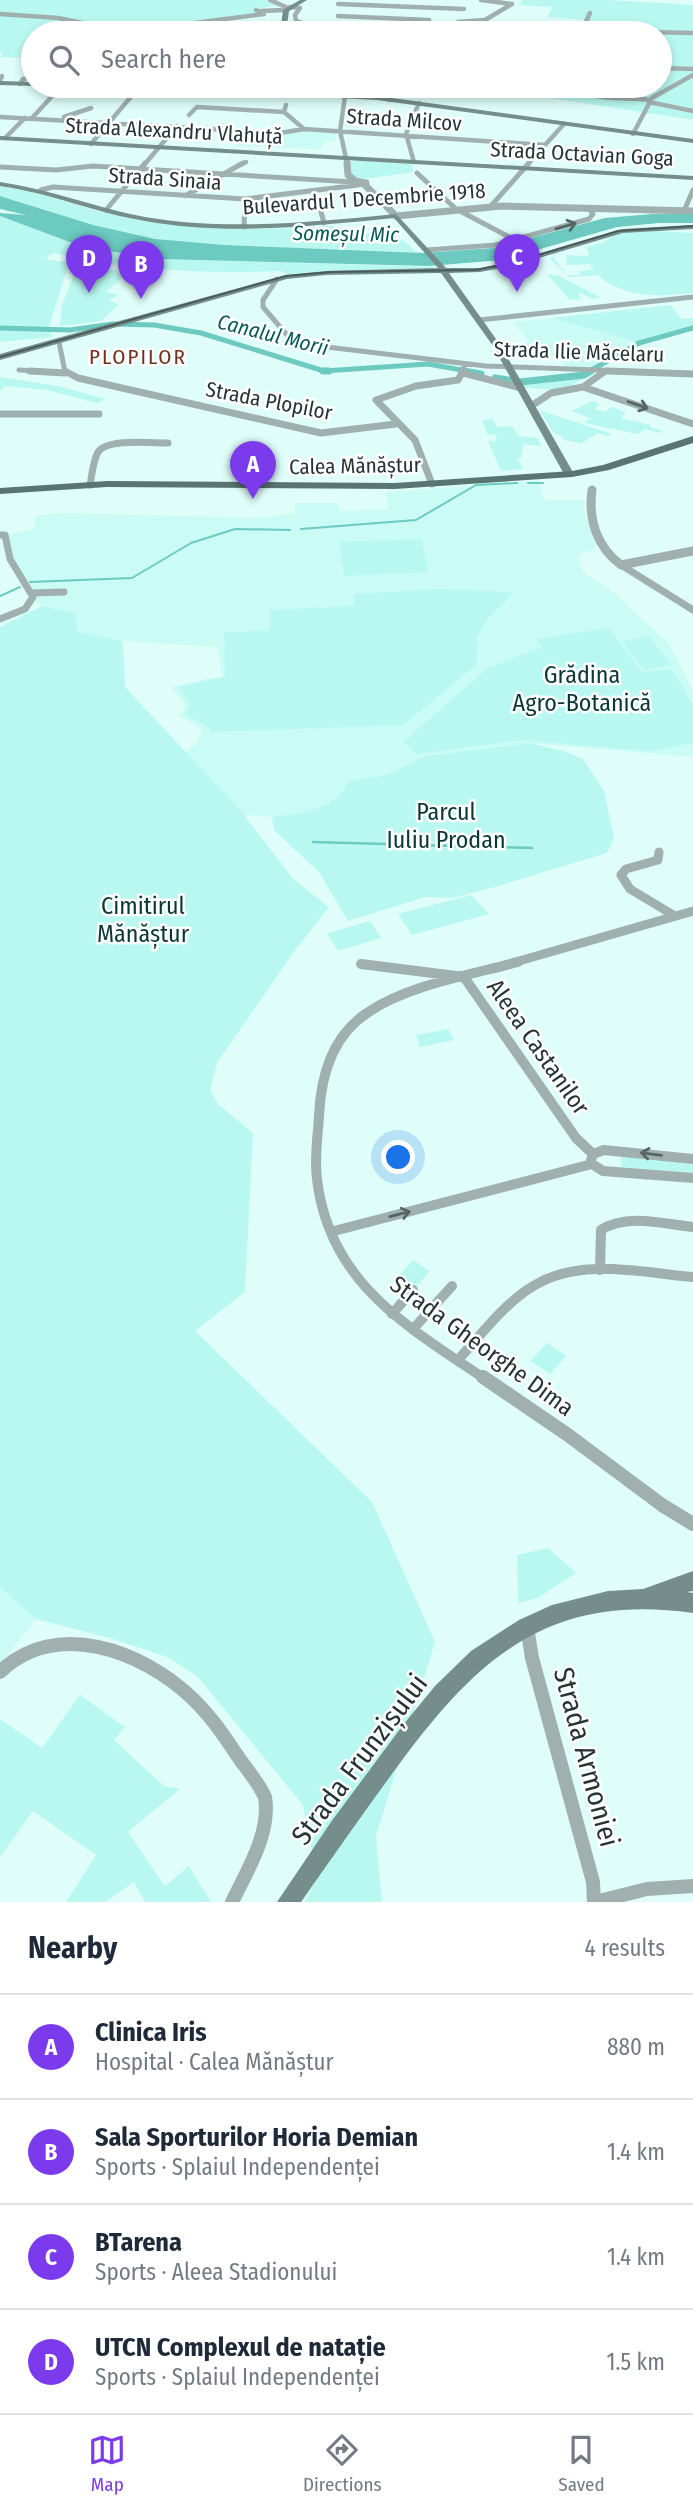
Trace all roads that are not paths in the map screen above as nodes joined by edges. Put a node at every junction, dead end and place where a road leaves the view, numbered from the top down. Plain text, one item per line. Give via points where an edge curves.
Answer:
1 (270, 0) edge
2 (481, 0) edge
3 (307, 1) edge
4 (338, 4) edge
5 (288, 8) junction
6 (299, 8) junction
7 (464, 9) dead end
8 (393, 10) dead end
9 (590, 13) dead end
10 (0, 14) edge
11 (338, 16) junction
12 (429, 20) dead end
13 (74, 21) edge
14 (204, 21) edge
15 (285, 21) edge
16 (299, 21) edge
17 (340, 21) edge
18 (472, 21) edge
19 (586, 21) edge
20 (672, 32) edge
21 (693, 33) edge
22 (672, 68) edge
23 (693, 69) edge
24 (693, 75) edge
25 (1, 80) edge
26 (20, 84) edge
27 (672, 86) edge
28 (50, 98) edge
29 (130, 98) edge
30 (345, 98) edge
31 (367, 98) edge
32 (600, 98) edge
33 (626, 98) edge
34 (634, 98) edge
35 (653, 98) edge
36 (389, 100) joint
37 (650, 101) junction
38 (419, 103) junction
39 (286, 105) dead end
40 (91, 108) dead end
41 (693, 111) edge
42 (284, 112) junction
43 (189, 115) dead end
44 (0, 117) edge
45 (29, 118) junction
46 (57, 119) junction
47 (110, 122) junction
48 (564, 124) junction
49 (177, 126) junction
50 (304, 129) junction
51 (340, 131) junction
52 (633, 134) junction
53 (406, 136) junction
54 (2, 138) edge
55 (693, 141) edge
56 (91, 144) junction
57 (545, 145) junction
58 (158, 148) junction
59 (346, 158) junction
60 (246, 162) dead end
61 (414, 162) junction
62 (0, 167) edge
63 (524, 168) junction
64 (139, 169) junction
65 (60, 170) junction
66 (417, 173) dead end
67 (225, 174) junction
68 (693, 177) edge
69 (358, 183) junction
70 (0, 184) edge
71 (53, 187) junction
72 (41, 190) junction
73 (693, 190) edge
74 (120, 192) junction
75 (185, 196) junction
76 (246, 199) junction
77 (319, 204) dead end
78 (490, 207) junction
79 (456, 209) junction
80 (106, 210) junction
81 (590, 210) junction
82 (684, 211) junction
83 (693, 211) edge
84 (396, 216) junction
85 (324, 223) junction
86 (244, 227) junction
87 (693, 227) edge
88 (516, 240) junction
89 (428, 251) junction
90 (442, 269) junction
91 (277, 279) junction
92 (693, 297) edge
93 (479, 320) junction
94 (59, 342) junction
95 (0, 357) edge
96 (510, 368) junction
97 (19, 370) dead end
98 (463, 371) junction
99 (602, 371) junction
100 (65, 373) junction
101 (693, 374) edge
102 (516, 384) junction
103 (583, 387) junction
104 (530, 405) junction
105 (0, 414) edge
106 (99, 414) dead end
107 (396, 424) junction
108 (693, 424) edge
109 (693, 439) edge
110 (168, 443) dead end
111 (585, 473) junction
112 (569, 474) junction
113 (432, 484) junction
114 (90, 485) junction
115 (0, 491) edge
116 (0, 535) edge
117 (603, 549) junction
118 (693, 551) edge
119 (667, 555) junction
120 (621, 565) junction
121 (64, 592) dead end
122 (31, 593) junction
123 (693, 610) edge
124 (0, 619) edge
125 (659, 852) dead end
126 (693, 911) edge
127 (675, 916) junction
128 (361, 964) dead end
129 (464, 976) junction
130 (610, 1151) junction
131 (593, 1159) junction
132 (693, 1159) edge
133 (611, 1171) junction
134 (693, 1178) edge
135 (693, 1227) edge
136 (334, 1231) junction
137 (600, 1270) junction
138 (693, 1278) edge
139 (452, 1286) dead end
140 (412, 1290) dead end
141 (392, 1314) junction
142 (413, 1329) junction
143 (458, 1360) junction
144 (691, 1525) edge
145 (693, 1581) edge
146 (636, 1597) junction
147 (693, 1603) edge
148 (527, 1627) junction
149 (0, 1672) edge
150 (693, 1886) edge
151 (232, 1902) edge
152 (288, 1902) edge
153 (595, 1902) edge

1 - 5 street
2 - 18 street via 512,4 485,20
3 - 5 main road
3 - 6 street
4 - 7 street
4 - 8 street
4 - 11 street
5 - 6 street
5 - 14 street
5 - 15 main road
6 - 16 street via 295,15
9 - 19 street
10 - 13 street
11 - 12 street
11 - 17 street
20 - 21 street
22 - 23 street
24 - 27 street
25 - 26 main road
28 - 45 street
29 - 47 street
30 - 51 street
31 - 36 main road
32 - 33 street
34 - 37 street
35 - 37 street
36 - 38 main road
37 - 41 street
37 - 52 street
38 - 48 main road
38 - 53 street
39 - 42 street
40 - 46 street
42 - 43 street via 197,107
42 - 50 street
44 - 45 street, Strada Milcov
45 - 46 street, Strada Milcov
45 - 54 street
46 - 47 street, Strada Milcov
47 - 49 street, Strada Milcov
47 - 56 street
48 - 52 main road
48 - 57 street
49 - 50 street, Strada Milcov via 280,133
49 - 58 street
50 - 51 street, Strada Milcov
51 - 53 street, Strada Milcov
51 - 59 street
52 - 55 main road
53 - 57 street, Strada Milcov
53 - 61 street
54 - 56 main road, Strada Alexandru Vlahuță
56 - 58 main road, Strada Alexandru Vlahuță
57 - 63 street
58 - 59 main road, Strada Alexandru Vlahuță
58 - 64 street
59 - 61 main road, Strada Alexandru Vlahuță
59 - 69 street via 348,175
60 - 67 street
61 - 63 main road, Strada Octavian Goga
62 - 65 street
63 - 68 main road, Strada Octavian Goga
63 - 78 street
64 - 65 street via 89,166
64 - 67 street
64 - 74 street
65 - 71 street
66 - 79 street
67 - 69 street
67 - 75 street
69 - 76 street, Strada Sinaia
69 - 84 street
70 - 72 main road, Bulevardul 1 Decembrie 1918
71 - 72 street, Strada Sinaia
71 - 74 street, Strada Sinaia
72 - 80 main road, Bulevardul 1 Decembrie 1918
73 - 82 street
74 - 75 street, Strada Sinaia
74 - 80 street
75 - 76 street, Strada Sinaia
76 - 86 street
77 - 85 street
78 - 79 street, Bulevardul 1 Decembrie 1918
78 - 81 street, Bulevardul 1 Decembrie 1918
79 - 84 street, Bulevardul 1 Decembrie 1918
79 - 88 street
80 - 86 main road, Bulevardul 1 Decembrie 1918 via 165,222
81 - 82 street, Bulevardul 1 Decembrie 1918
88 -> 81 street via 589,219
82 - 83 street, Bulevardul 1 Decembrie 1918
84 - 85 main road, Bulevardul 1 Decembrie 1918
84 - 89 main road
85 - 86 main road, Bulevardul 1 Decembrie 1918
87 - 90 main road via 622,231 501,266
88 - 89 street
89 - 90 main road
90 - 91 main road
90 - 93 main road
91 - 94 main road
91 - 98 street via 262,305 293,339
92 - 93 street
93 - 96 main road
94 - 95 main road
94 - 100 street
96 - 98 street, Strada Ilie Măcelaru
96 - 99 street, Strada Ilie Măcelaru
96 - 102 main road
97 - 100 street, Strada Plopilor
98 - 102 street
98 - 107 street via 377,398 377,404
99 - 101 street, Strada Ilie Măcelaru
99 - 103 street
100 - 107 street, Strada Plopilor via 321,433
102 - 104 main road
103 - 104 street via 551,393
103 -> 108 street
104 - 112 main road
105 - 106 street
107 - 113 street via 415,440
109 - 111 main road, Calea Mănăștur
110 - 114 street via 103,446
111 - 112 main road, Calea Mănăștur
111 - 117 street via 592,481 588,509
112 - 113 main road, Calea Mănăștur
113 - 114 main road, Calea Mănăștur
114 - 115 main road, Calea Mănăștur
116 - 122 street via 5,535 10,559
117 - 119 street via 620,560
117 - 120 street
118 - 119 street
119 - 120 street
120 - 123 street
121 - 122 street
122 - 124 street via 33,599 27,607
125 - 127 street via 659,860 653,864 630,866 621,876 630,889
126 - 127 street, Strada Gheorghe Dima
127 - 129 street, Strada Gheorghe Dima
128 - 129 street, Aleea Castanilor
129 - 131 street, Aleea Castanilor
129 - 136 street, Strada Gheorghe Dima via 381,1004 352,1025 330,1052 322,1080 317,1166 320,1192
130 - 131 street via 600,1151
132 -> 130 street
130 - 133 street via 618,1160
131 - 133 street via 598,1170
136 -> 131 street
133 - 134 street
135 - 137 street via 628,1221 606,1224 601,1230
136 - 141 street, Strada Gheorghe Dima via 356,1276
137 - 138 street
137 - 143 street via 536,1284
139 - 142 street
140 - 141 street
141 - 142 street, Strada Gheorghe Dima
142 - 143 street, Strada Gheorghe Dima
143 - 144 street, Strada Gheorghe Dima
145 - 146 main road, Strada Frunzișului
146 - 147 main road, Strada Frunzișului
146 - 148 main road, Strada Frunzișului via 601,1601
148 - 152 main road, Strada Frunzișului via 480,1656 419,1718
148 - 153 street, Strada Armoniei
149 - 151 street, Strada Frunzișului via 28,1651 69,1644 126,1657 182,1689 223,1732 265,1797 263,1828
150 - 153 street via 647,1889

